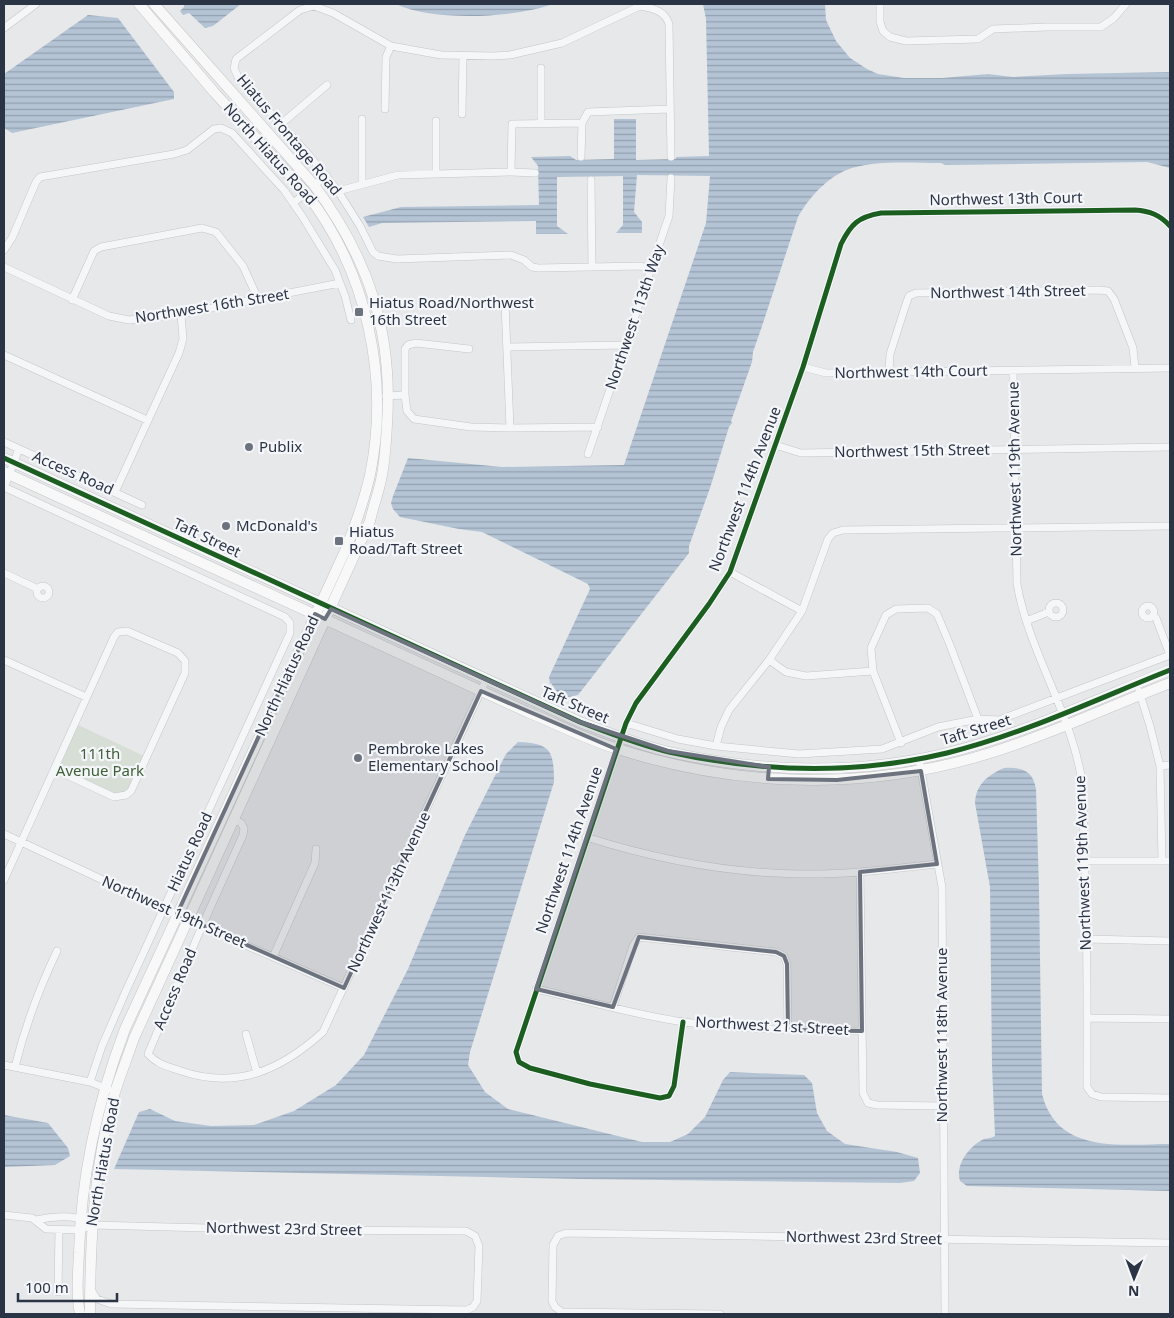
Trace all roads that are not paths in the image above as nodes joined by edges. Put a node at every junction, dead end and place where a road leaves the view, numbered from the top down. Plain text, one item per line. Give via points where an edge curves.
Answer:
1 (36, 4) edge
2 (139, 4) edge
3 (154, 4) edge
4 (880, 4) edge
5 (1126, 4) edge
6 (4, 28) edge
7 (391, 46) junction
8 (463, 56) junction
9 (541, 68) dead end
10 (326, 85) dead end
11 (385, 109) dead end
12 (670, 109) junction
13 (462, 114) dead end
14 (362, 120) dead end
15 (436, 121) dead end
16 (582, 123) junction
17 (281, 124) junction
18 (541, 124) junction
19 (581, 157) dead end
20 (670, 157) dead end
21 (511, 172) junction
22 (436, 173) junction
23 (535, 173) dead end
24 (326, 176) junction
25 (671, 178) dead end
26 (590, 180) dead end
27 (362, 183) junction
28 (314, 185) junction
29 (338, 191) junction
30 (306, 193) junction
31 (293, 203) junction
32 (859, 220) joint
33 (1170, 226) edge
34 (4, 250) edge
35 (4, 267) edge
36 (592, 267) junction
37 (651, 269) junction
38 (340, 283) junction
39 (258, 299) junction
40 (72, 300) junction
41 (505, 303) dead end
42 (181, 314) junction
43 (351, 320) dead end
44 (625, 345) junction
45 (507, 347) junction
46 (468, 349) dead end
47 (4, 356) edge
48 (803, 367) junction
49 (1135, 368) junction
50 (1170, 368) edge
51 (1013, 371) junction
52 (889, 372) junction
53 (389, 395) junction
54 (405, 395) junction
55 (376, 398) junction
56 (148, 420) junction
57 (598, 427) junction
58 (510, 428) junction
59 (4, 442) edge
60 (775, 445) junction
61 (1170, 447) edge
62 (19, 449) junction
63 (1014, 450) junction
64 (588, 454) dead end
65 (4, 458) edge
66 (14, 462) junction
67 (6, 473) edge
68 (4, 488) edge
69 (115, 492) junction
70 (142, 505) dead end
71 (1170, 526) edge
72 (1016, 529) junction
73 (163, 531) junction
74 (158, 542) junction
75 (228, 561) junction
76 (222, 571) junction
77 (730, 572) junction
78 (4, 573) edge
79 (38, 589) dead end
80 (320, 604) junction
81 (331, 609) junction
82 (802, 611) junction
83 (1050, 612) dead end
84 (315, 614) junction
85 (1153, 615) dead end
86 (326, 619) junction
87 (1026, 620) junction
88 (1170, 655) edge
89 (439, 658) junction
90 (4, 660) edge
91 (769, 660) junction
92 (434, 669) junction
93 (1170, 670) edge
94 (873, 671) junction
95 (486, 680) junction
96 (1170, 683) edge
97 (1136, 684) junction
98 (282, 686) junction
99 (293, 691) junction
100 (481, 691) junction
101 (1140, 695) junction
102 (86, 697) junction
103 (1057, 699) junction
104 (1062, 714) junction
105 (978, 719) junction
106 (626, 723) junction
107 (1067, 725) junction
108 (620, 737) junction
109 (901, 743) junction
110 (716, 746) junction
111 (616, 749) junction
112 (919, 759) junction
113 (1170, 765) edge
114 (1160, 766) junction
115 (769, 767) junction
116 (54, 769) junction
117 (921, 771) junction
118 (768, 779) junction
119 (234, 819) junction
120 (4, 834) edge
121 (586, 837) junction
122 (21, 842) junction
123 (316, 849) dead end
124 (1085, 861) junction
125 (1162, 861) junction
126 (1170, 861) edge
127 (937, 864) junction
128 (860, 872) junction
129 (4, 880) edge
130 (164, 908) junction
131 (177, 914) junction
132 (188, 919) junction
133 (202, 926) junction
134 (1087, 939) junction
135 (1170, 941) edge
136 (57, 951) dead end
137 (273, 957) junction
138 (344, 988) junction
139 (536, 989) junction
140 (613, 1007) junction
141 (1087, 1018) junction
142 (1170, 1019) edge
143 (683, 1022) junction
144 (788, 1030) junction
145 (862, 1030) junction
146 (246, 1034) dead end
147 (148, 1054) joint
148 (4, 1065) edge
149 (15, 1067) junction
150 (257, 1073) junction
151 (90, 1082) junction
152 (104, 1088) junction
153 (115, 1092) junction
154 (1170, 1098) edge
155 (942, 1106) junction
156 (4, 1216) edge
157 (80, 1218) junction
158 (36, 1220) junction
159 (92, 1225) junction
160 (59, 1230) junction
161 (80, 1230) junction
162 (944, 1240) junction
163 (1170, 1243) edge
164 (92, 1291) junction
165 (58, 1292) dead end
166 (80, 1314) edge
167 (90, 1314) edge
168 (720, 1314) edge
169 (945, 1314) edge

1 - 6 street
2 - 30 main road, North Hiatus Road
3 - 28 main road, North Hiatus Road
4 - 5 street via 880,22 884,31 890,37 906,41 978,39 993,29 1102,27
7 - 8 street
7 - 11 street via 386,57
7 - 17 street, Hiatus Frontage Road via 333,13 314,6 300,10 236,59 234,68 238,77
8 - 12 street via 510,55 562,43 640,6 657,10 669,24
8 - 13 street
9 - 18 street
10 - 17 street
12 - 16 street via 588,112
12 - 20 street
14 - 27 street
15 - 22 street
16 - 18 street
16 - 19 street
17 - 24 street, Hiatus Frontage Road
18 - 21 street via 512,124
21 - 22 street
21 - 23 street
22 - 27 street via 398,175
24 - 28 street
24 - 29 street, Hiatus Frontage Road
25 - 37 street, Northwest 113th Way via 669,216
26 - 36 street
27 - 29 street
28 - 30 main road
28 - 53 main road, North Hiatus Road via 338,218 367,276 384,341
29 - 36 street, Hiatus Frontage Road via 378,256 511,255 538,268
30 - 31 street
30 - 55 main road, North Hiatus Road via 341,250 354,279 372,343
31 - 34 street via 232,132 214,129 187,150 174,154 40,177
31 - 38 street
32 - 33 street, Northwest 13th Court via 881,213 1135,210 1155,213
32 - 48 street, Northwest 114th Avenue via 848,230 841,244
35 - 40 street, Northwest 16th Street
36 - 37 street via 641,266
37 - 44 street, Northwest 113th Way
38 - 39 street, Northwest 16th Street
38 - 43 street
39 - 40 street via 243,266 216,232 202,228 100,247 94,251
39 - 42 street, Northwest 16th Street
40 - 42 street, Northwest 16th Street via 109,316 129,320
41 - 45 street
42 - 56 street via 183,339 179,353
44 - 45 street
44 - 57 street, Northwest 113th Way
45 - 58 street
46 - 54 street via 416,343 408,345 404,357
47 - 56 street
48 - 52 street, Northwest 14th Court via 826,374
48 - 60 street, Northwest 114th Avenue
49 - 50 street, Northwest 14th Court
49 - 51 street, Northwest 14th Court
49 - 52 street, Northwest 14th Street via 1133,348 1114,299 1108,291 1099,290 916,293 909,296 890,354
51 - 52 street, Northwest 14th Court
51 - 63 street, Northwest 119th Avenue
53 - 54 street
53 - 55 street
53 - 81 main road, North Hiatus Road via 381,479 370,521
54 - 58 street via 407,411 414,419 471,427
55 - 80 main road, North Hiatus Road via 376,435 360,513
56 - 69 street
57 - 58 street
57 - 64 street, Northwest 113th Way
59 - 62 street, Access Road
60 - 63 street, Northwest 15th Street via 801,453
60 - 77 street, Northwest 114th Avenue
61 - 63 street, Northwest 15th Street
62 - 66 street
62 - 69 street, Access Road
63 - 72 street, Northwest 119th Avenue
65 - 66 main road, Taft Street
66 - 67 street
66 - 73 main road, Taft Street
67 - 68 street
67 - 74 main road, Taft Street
68 - 130 street, Hiatus Road via 285,616 290,623 290,633
69 - 70 street, Access Road
71 - 72 street
72 - 82 street via 843,530 833,533
72 - 87 street, Northwest 119th Avenue via 1017,584
73 - 74 main road
73 - 75 main road, Taft Street
74 - 76 main road, Taft Street
75 - 76 main road
75 - 80 main road, Taft Street
76 - 84 main road, Taft Street
77 - 82 street
77 - 106 street, Northwest 114th Avenue via 636,702
78 - 79 street
80 - 81 main road, Taft Street
80 - 84 main road, North Hiatus Road
81 - 86 main road, North Hiatus Road
81 - 89 main road, Taft Street
82 - 91 street
83 - 87 street
84 - 86 main road, Taft Street
84 - 98 main road, North Hiatus Road
85 - 88 street
86 - 92 main road, Taft Street
86 - 99 main road, North Hiatus Road
87 - 103 street, Northwest 119th Avenue
88 - 103 street
89 - 92 main road
89 - 95 main road, Taft Street
90 - 102 street
91 - 94 street via 786,672 806,676
91 - 110 street via 729,710
92 - 100 main road, Taft Street
93 - 97 main road, Taft Street
94 - 105 street via 871,648 886,615 896,610 928,608 936,614 950,645
94 - 109 street
95 - 100 street, Northwest 113th Avenue
95 - 108 main road, Taft Street
96 - 101 main road, Taft Street
97 - 101 street
97 - 104 main road, Taft Street
98 - 99 main road
98 - 131 main road, North Hiatus Road
99 - 119 main road, North Hiatus Road
100 - 111 main road, Taft Street
100 - 138 street, Northwest 113th Avenue
101 - 107 main road, Taft Street
101 - 114 street
102 - 116 street
102 - 116 street via 118,632 127,631 178,653 185,661 185,673 126,795 114,797
103 - 104 street, Northwest 119th Avenue
103 - 105 street via 999,720
104 - 107 street, Northwest 119th Avenue
104 - 112 main road, Taft Street via 989,741
105 - 109 street via 938,727
106 - 108 street, Northwest 114th Avenue
106 - 110 street via 678,739
107 - 117 main road, Taft Street via 992,753
107 - 124 street, Northwest 119th Avenue via 1080,768
108 - 111 street, Northwest 114th Avenue
108 - 115 main road, Taft Street via 668,751
109 - 110 street via 882,749 799,754
111 - 118 main road, Taft Street via 720,774
111 - 121 street, Northwest 114th Avenue
112 - 115 main road, Taft Street via 878,765 801,769
112 - 117 street, Northwest 118th Avenue
113 - 114 street
114 - 125 street
115 - 118 main road
116 - 122 street
117 - 118 main road, Taft Street via 837,780
117 - 127 street, Northwest 118th Avenue
119 - 132 main road, North Hiatus Road
119 - 133 street, Access Road via 241,822 243,835
120 - 122 street, Northwest 19th Street
121 - 128 street via 621,848 713,867 800,874
121 - 139 street, Northwest 114th Avenue
122 - 129 street
122 - 130 street, Northwest 19th Street
123 - 137 street via 315,863
124 - 125 street
124 - 134 street, Northwest 119th Avenue
125 - 126 street
127 - 128 street
127 - 155 street, Northwest 118th Avenue via 942,886
128 - 145 street
130 - 131 street, Northwest 19th Street
130 - 151 street, Hiatus Road via 102,1046
131 - 132 street, Northwest 19th Street
131 - 152 main road, North Hiatus Road via 125,1029
132 - 133 street, Northwest 19th Street
132 - 153 main road, North Hiatus Road via 134,1038
133 - 137 street, Northwest 19th Street
133 - 147 street, Access Road
134 - 135 street
134 - 141 street, Northwest 119th Avenue
136 - 149 street via 24,1030
137 - 138 street, Northwest 19th Street
138 - 150 street, Northwest 113th Avenue via 324,1032 303,1050
139 - 140 street, Northwest 21st Street
139 - 143 street, Northwest 114th Avenue via 516,1052 519,1062 590,1084 660,1098 669,1096 674,1086
140 - 143 street, Northwest 21st Street
140 - 144 street via 633,946 639,938 776,952 784,956 787,964
141 - 142 street
141 - 154 street, Northwest 119th Avenue via 1087,1087 1092,1094 1101,1097
143 - 144 street, Northwest 21st Street
144 - 145 street, Northwest 21st Street
145 - 155 street via 863,1093 868,1102
146 - 150 street
147 - 150 street, Northwest 113th Avenue via 156,1062 196,1076 217,1079
148 - 149 street
149 - 151 street
151 - 152 street
152 - 153 street
152 - 157 main road, North Hiatus Road via 84,1176
153 - 159 main road, North Hiatus Road via 104,1138
155 - 162 street, Northwest 118th Avenue
156 - 158 street
157 - 158 street via 49,1216
157 - 159 street
157 - 161 main road, North Hiatus Road
158 - 160 street via 46,1229
159 - 161 street
159 - 164 main road, North Hiatus Road
159 - 164 street, Northwest 23rd Street via 466,1231 475,1236 479,1246 477,1301 468,1310 111,1304 97,1299
160 - 161 street
160 - 165 street
161 - 166 main road, North Hiatus Road
162 - 163 street, Northwest 23rd Street
162 - 168 street, Northwest 23rd Street via 566,1233 558,1236 553,1245 552,1301 562,1312
162 - 169 street, Northwest 118th Avenue
164 - 167 main road, North Hiatus Road

